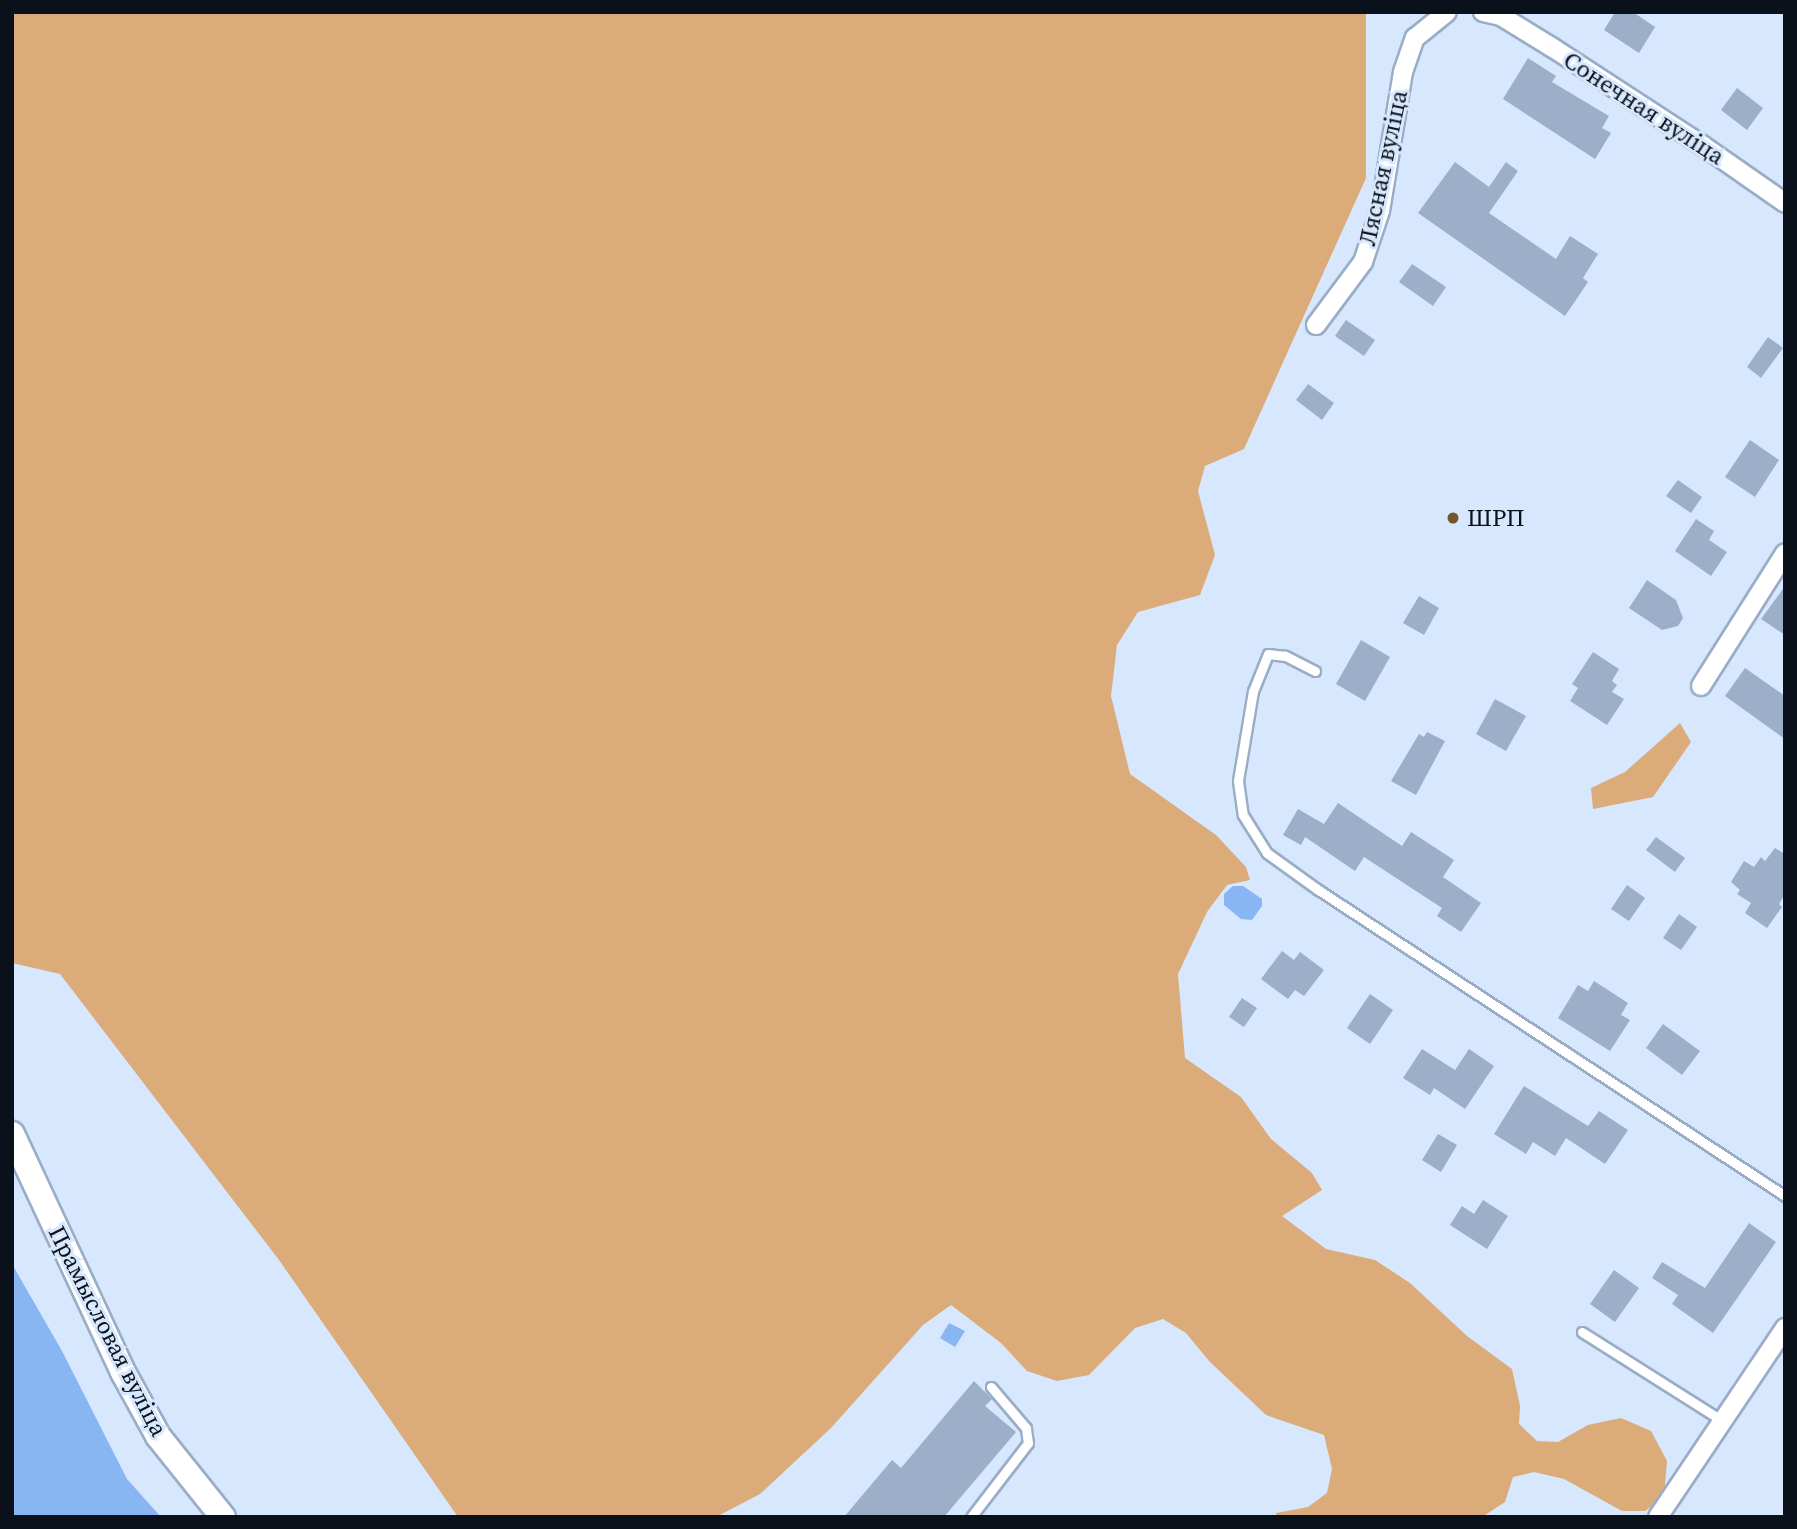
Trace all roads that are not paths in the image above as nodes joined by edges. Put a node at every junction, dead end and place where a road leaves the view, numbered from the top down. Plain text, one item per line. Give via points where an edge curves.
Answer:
1 (1447, 12) edge
2 (1492, 14) edge
3 (1785, 203) edge
4 (1316, 325) dead end
5 (1785, 553) edge
6 (1315, 671) dead end
7 (1701, 686) dead end
8 (12, 1133) edge
9 (1785, 1196) edge
10 (1785, 1328) edge
11 (1583, 1332) dead end
12 (991, 1387) dead end
13 (1723, 1421) junction
14 (223, 1517) edge
15 (971, 1517) edge
16 (1658, 1517) edge

1 - 4 street, Лясная вуліца via 1415,38 1403,72 1380,211 1363,262
2 - 3 street, Сонечная вуліца via 1702,145
5 - 7 street
6 - 9 lane via 1285,656 1268,654 1253,691 1238,781 1243,815 1267,853
8 - 14 street, Прамысловая вуліца via 146,1415 165,1446
10 - 13 street
11 - 13 lane
12 - 15 lane via 1026,1428 1028,1443
13 - 16 street

